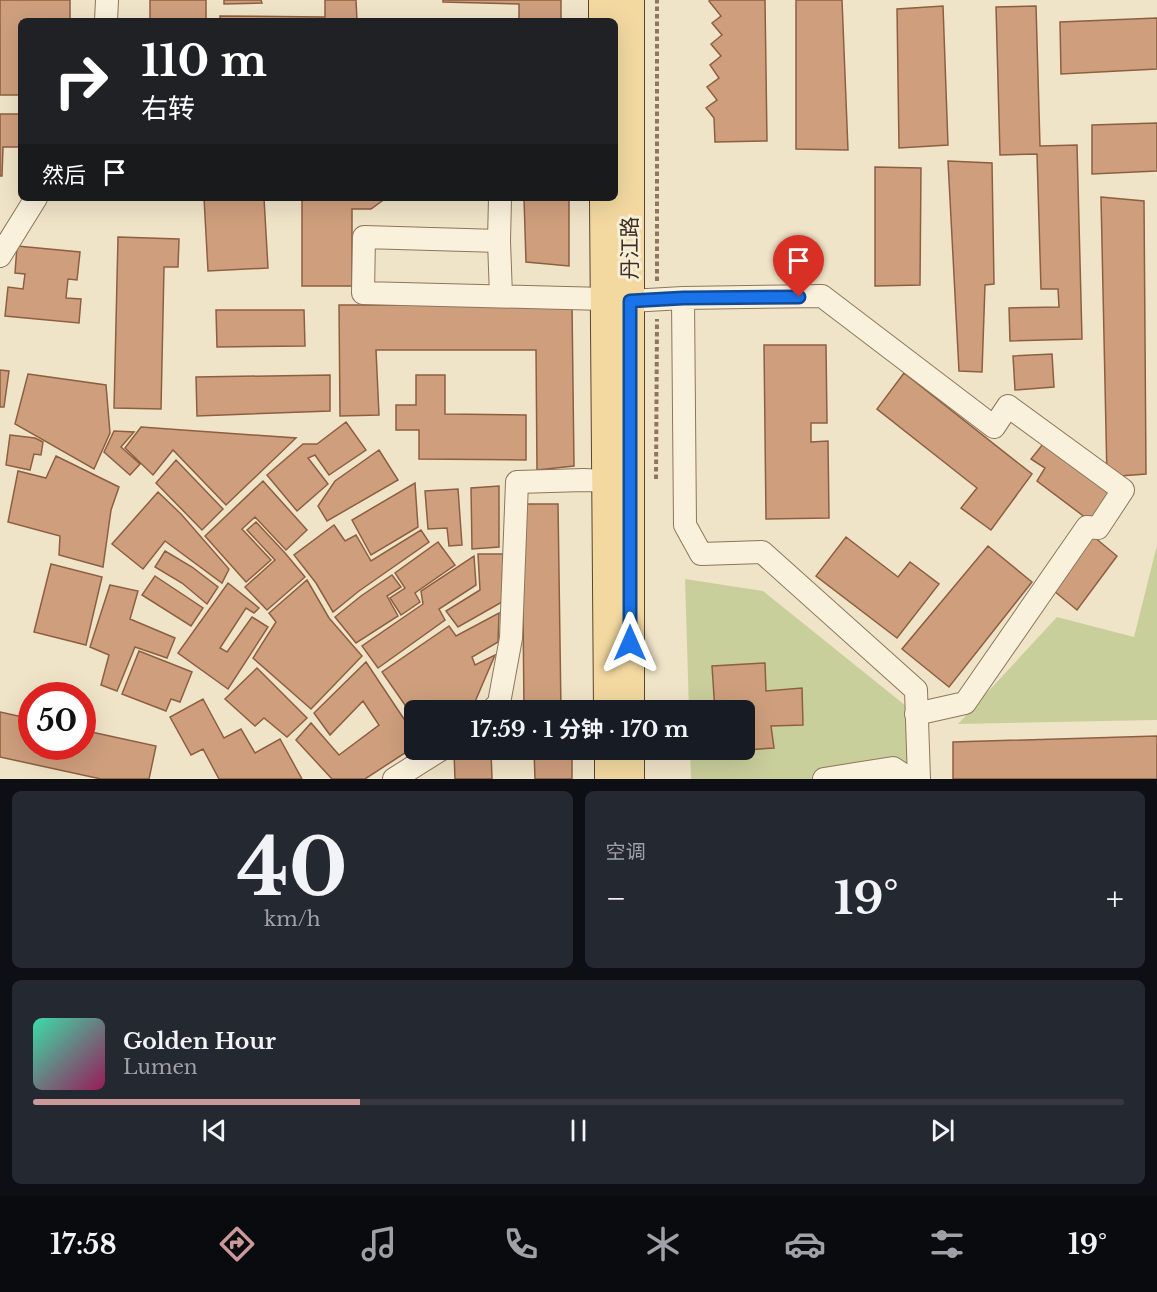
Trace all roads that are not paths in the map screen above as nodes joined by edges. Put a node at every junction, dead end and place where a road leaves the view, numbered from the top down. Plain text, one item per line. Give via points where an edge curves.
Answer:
1 (106, 0) edge
2 (603, 0) edge
3 (630, 0) edge
4 (106, 18) edge
5 (603, 18) edge
6 (34, 201) edge
7 (500, 201) edge
8 (605, 201) edge
9 (499, 241) junction
10 (0, 256) edge
11 (501, 296) junction
12 (683, 298) junction
13 (631, 300) junction
14 (606, 481) junction
15 (500, 700) edge
16 (608, 700) edge
17 (630, 700) edge
18 (916, 714) junction
19 (424, 760) edge
20 (609, 760) edge
21 (630, 760) edge
22 (394, 779) edge
23 (609, 779) edge
24 (630, 779) edge
25 (824, 779) edge
26 (910, 779) edge
27 (919, 779) edge

1 - 4 street
2 - 5 main road
3 - 13 main road, 丹江路
6 - 10 street
7 - 9 street
8 - 13 main road, 丹江路
9 - 11 street
9 - 11 street via 364,237 363,293
11 - 13 street
12 - 13 street
12 - 18 street via 685,525 700,555 762,552 916,690
12 - 18 street via 822,296 994,427 1008,406 1123,490 1098,528 1087,527 965,703
13 - 14 main road, 丹江路
13 - 17 main road, 丹江路
14 - 15 street via 517,482 511,638
14 - 16 main road, 丹江路
18 - 27 street
19 - 22 street
20 - 23 main road
21 - 24 main road
25 - 26 street via 892,768

